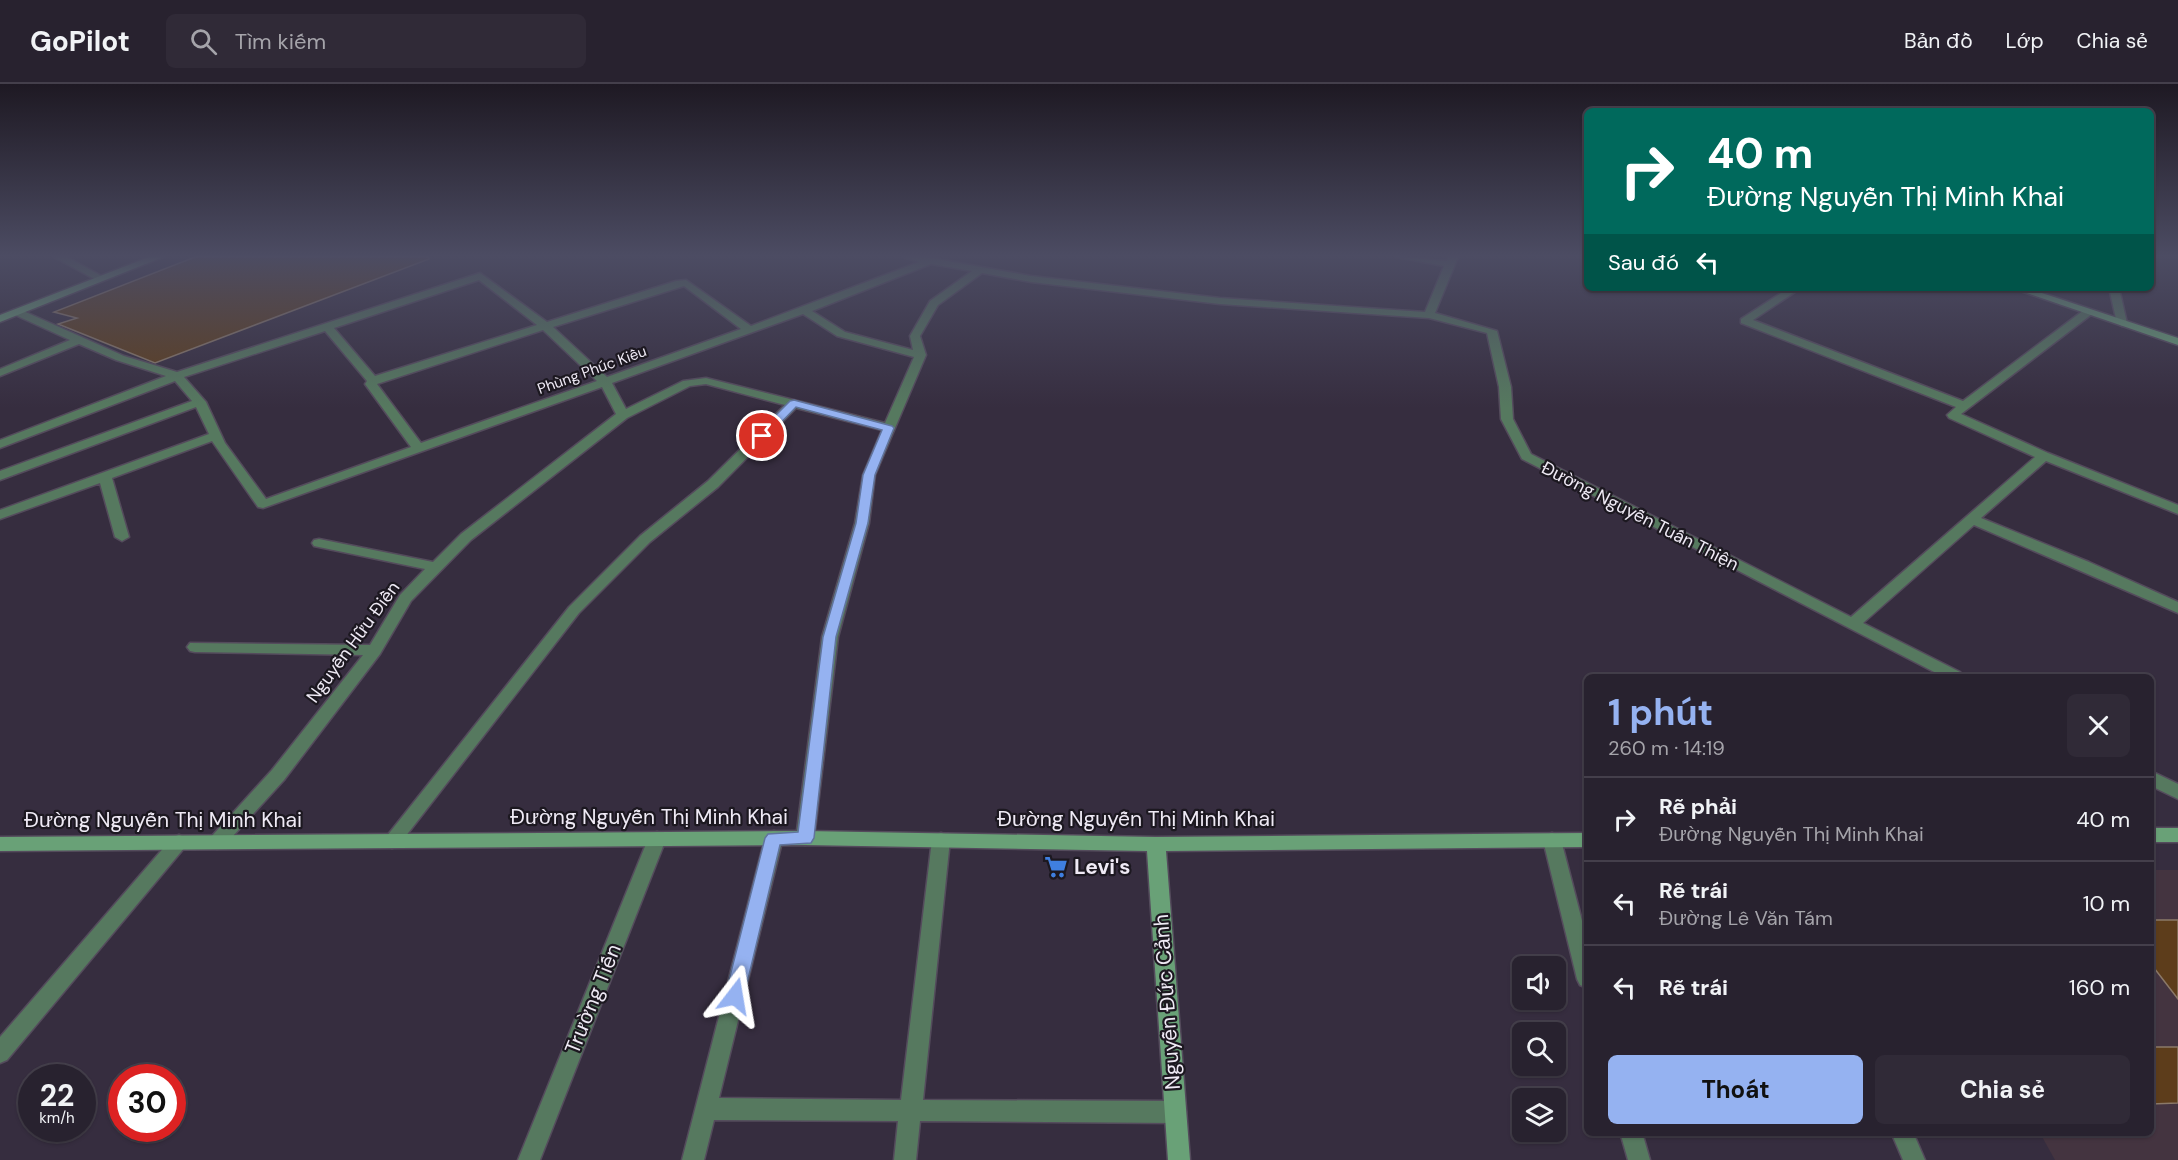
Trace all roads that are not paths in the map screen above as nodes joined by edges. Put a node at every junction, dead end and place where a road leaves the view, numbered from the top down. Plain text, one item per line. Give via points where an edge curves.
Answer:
1 (29, 307) edge
2 (384, 307) edge
3 (521, 307) edge
4 (603, 307) edge
5 (719, 307) edge
6 (810, 307) edge
7 (932, 307) edge
8 (1313, 307) edge
9 (1432, 307) edge
10 (1766, 307) edge
11 (2074, 307) edge
12 (2118, 307) edge
13 (803, 310) junction
14 (17, 312) junction
15 (2088, 312) junction
16 (1429, 315) junction
17 (0, 319) edge
18 (2122, 323) junction
19 (327, 326) junction
20 (545, 326) junction
21 (748, 328) junction
22 (78, 340) junction
23 (2178, 342) edge
24 (920, 355) junction
25 (0, 373) edge
26 (177, 376) junction
27 (373, 381) junction
28 (604, 382) junction
29 (200, 402) junction
30 (794, 403) junction
31 (1964, 406) junction
32 (622, 415) junction
33 (888, 428) junction
34 (215, 436) junction
35 (0, 444) edge
36 (419, 449) junction
37 (2044, 456) junction
38 (0, 476) edge
39 (105, 476) junction
40 (2178, 510) edge
41 (0, 515) edge
42 (1971, 519) junction
43 (122, 537) dead end
44 (319, 543) dead end
45 (436, 567) junction
46 (2178, 608) edge
47 (1852, 624) junction
48 (195, 647) dead end
49 (375, 650) junction
50 (1950, 674) edge
51 (2154, 780) edge
52 (2178, 792) edge
53 (2154, 835) edge
54 (2178, 835) edge
55 (774, 838) junction
56 (805, 838) junction
57 (657, 839) junction
58 (941, 840) junction
59 (1552, 840) junction
60 (1584, 840) edge
61 (392, 841) junction
62 (217, 842) junction
63 (179, 843) junction
64 (0, 844) edge
65 (1156, 844) junction
66 (1584, 967) edge
67 (0, 1053) edge
68 (706, 1109) junction
69 (911, 1111) junction
70 (1175, 1113) junction
71 (1632, 1136) edge
72 (1904, 1136) edge
73 (529, 1160) edge
74 (693, 1160) edge
75 (905, 1160) edge
76 (1179, 1160) edge
77 (1639, 1160) edge
78 (1914, 1160) edge

1 - 14 main road
2 - 19 street
3 - 20 street
4 - 20 street
5 - 21 street
6 - 13 street, Phùng Phúc Kiều
7 - 24 street via 915,336
8 - 16 street
9 - 16 street
10 - 31 street via 1745,321
11 - 15 main road
12 - 18 street
13 - 21 street, Phùng Phúc Kiều
13 - 24 street via 833,331
14 - 17 main road
14 - 22 street
15 - 18 main road
15 - 31 street
16 - 47 street, Đường Nguyễn Tuấn Thiện via 1492,331 1505,387 1507,418 1526,456
18 - 23 main road
19 - 26 street
19 - 27 street
20 - 27 street
20 - 28 street
21 - 28 street, Phùng Phúc Kiều
22 - 25 street
22 - 26 street
24 - 33 street
26 - 29 street
26 - 35 street
27 - 36 street via 371,384
28 - 32 street
28 - 36 street, Phùng Phúc Kiều
29 - 34 street
29 - 38 street
30 - 32 street, Nguyễn Hữu Điền via 706,381 687,383
30 - 33 street, Nguyễn Hữu Điền
30 - 61 street via 713,484 645,539 574,610
31 - 37 street via 1953,415
32 - 45 street, Nguyễn Hữu Điền via 466,537
33 - 56 street via 869,475 862,523 830,637
34 - 36 street, Phùng Phúc Kiều via 263,504
34 - 39 street
37 - 40 street
37 - 42 street
39 - 41 street
39 - 43 street
42 - 46 street
42 - 47 street
44 - 45 street
45 - 49 street, Nguyễn Hữu Điền via 405,598
47 - 50 street, Đường Nguyễn Tuấn Thiện
48 - 49 street
49 - 62 street, Nguyễn Hữu Điền via 278,775
51 - 52 street
53 - 54 main road
55 - 56 main road, Đường Nguyễn Thị Minh Khai
55 - 57 main road, Đường Nguyễn Thị Minh Khai
55 - 68 street
56 - 58 main road, Đường Nguyễn Thị Minh Khai
57 - 61 main road, Đường Nguyễn Thị Minh Khai
57 - 73 street, Trường Tiến
58 - 65 main road, Đường Nguyễn Thị Minh Khai
58 - 69 street
59 - 60 main road, Đường Nguyễn Thị Minh Khai
59 - 65 main road, Đường Nguyễn Thị Minh Khai
59 - 66 street
61 - 62 main road, Đường Nguyễn Thị Minh Khai
62 - 63 main road, Đường Nguyễn Thị Minh Khai
63 - 64 main road, Đường Nguyễn Thị Minh Khai
63 - 67 street
65 - 70 main road, Nguyễn Đức Cảnh
68 - 69 street
68 - 74 street
69 - 70 street
69 - 75 street
70 - 76 main road, Nguyễn Đức Cảnh
71 - 77 street
72 - 78 street

